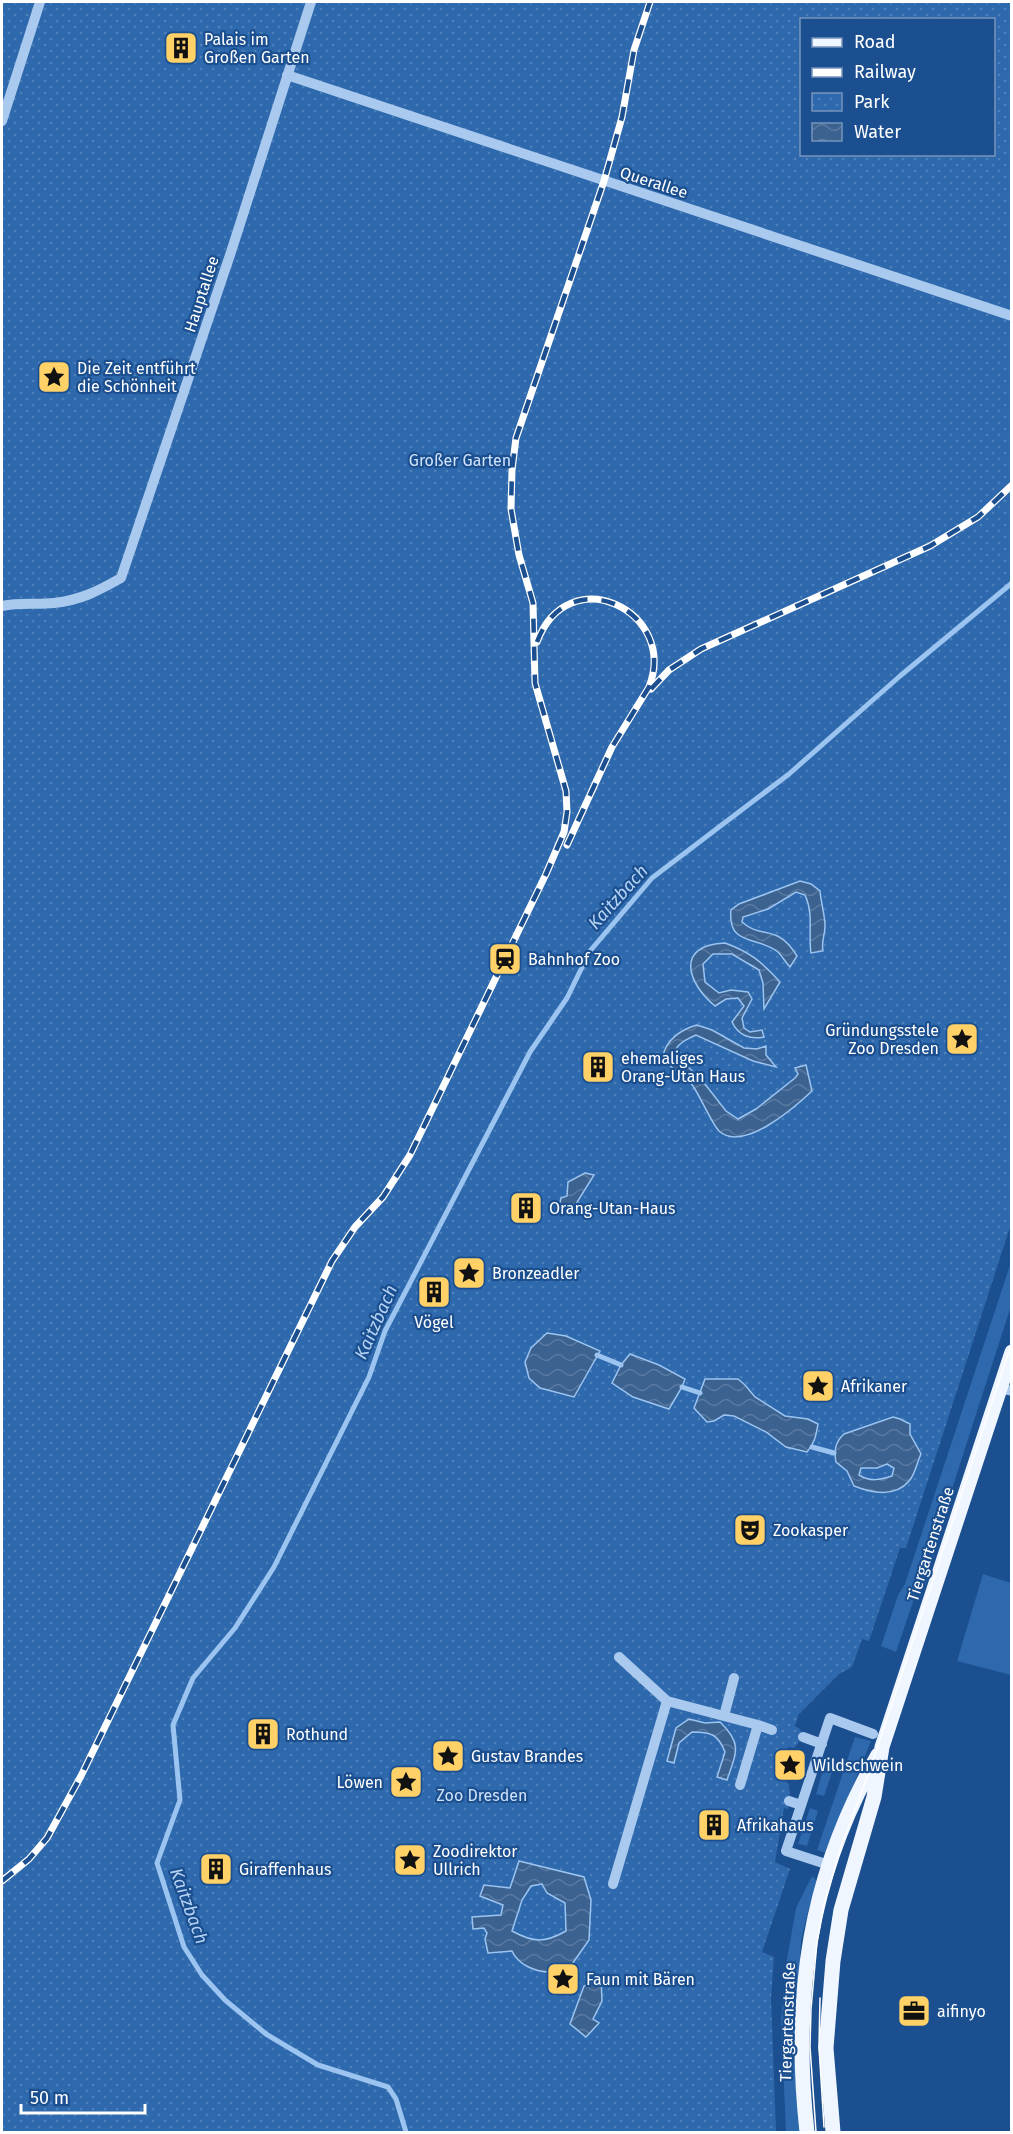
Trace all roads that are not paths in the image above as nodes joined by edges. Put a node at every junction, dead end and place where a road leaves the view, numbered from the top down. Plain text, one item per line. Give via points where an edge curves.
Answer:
1 (40, 2) edge
2 (310, 2) edge
3 (287, 75) junction
4 (2, 121) edge
5 (1011, 316) edge
6 (2, 606) edge
7 (1011, 1352) edge
8 (1005, 1390) edge
9 (619, 1657) dead end
10 (734, 1678) dead end
11 (667, 1701) junction
12 (724, 1716) junction
13 (758, 1725) junction
14 (772, 1730) dead end
15 (803, 1737) dead end
16 (878, 1741) junction
17 (822, 1744) junction
18 (740, 1785) dead end
19 (789, 1801) dead end
20 (801, 1806) junction
21 (829, 1865) junction
22 (613, 1884) dead end
23 (807, 2133) edge
24 (833, 2133) edge

1 - 4 street
2 - 3 street, Hauptallee
3 - 5 street, Querallee
3 - 6 street, Hauptallee via 121,578 92,595 54,603 19,602
7 - 8 main road, Tiergartenstraße
8 - 16 main road, Tiergartenstraße
9 - 11 street
10 - 12 street
11 - 12 street
11 - 22 street
12 - 13 street
13 - 14 street
13 - 18 street
15 - 17 street
16 - 17 street via 830,1718
16 - 21 main road, Tiergartenstraße
16 - 24 main road, Tiergartenstraße via 874,1797 841,1910 833,1961 826,2048
17 - 20 street
19 - 20 street
20 - 21 street via 786,1851
21 - 23 main road, Tiergartenstraße via 814,1917 805,1971 801,2046

